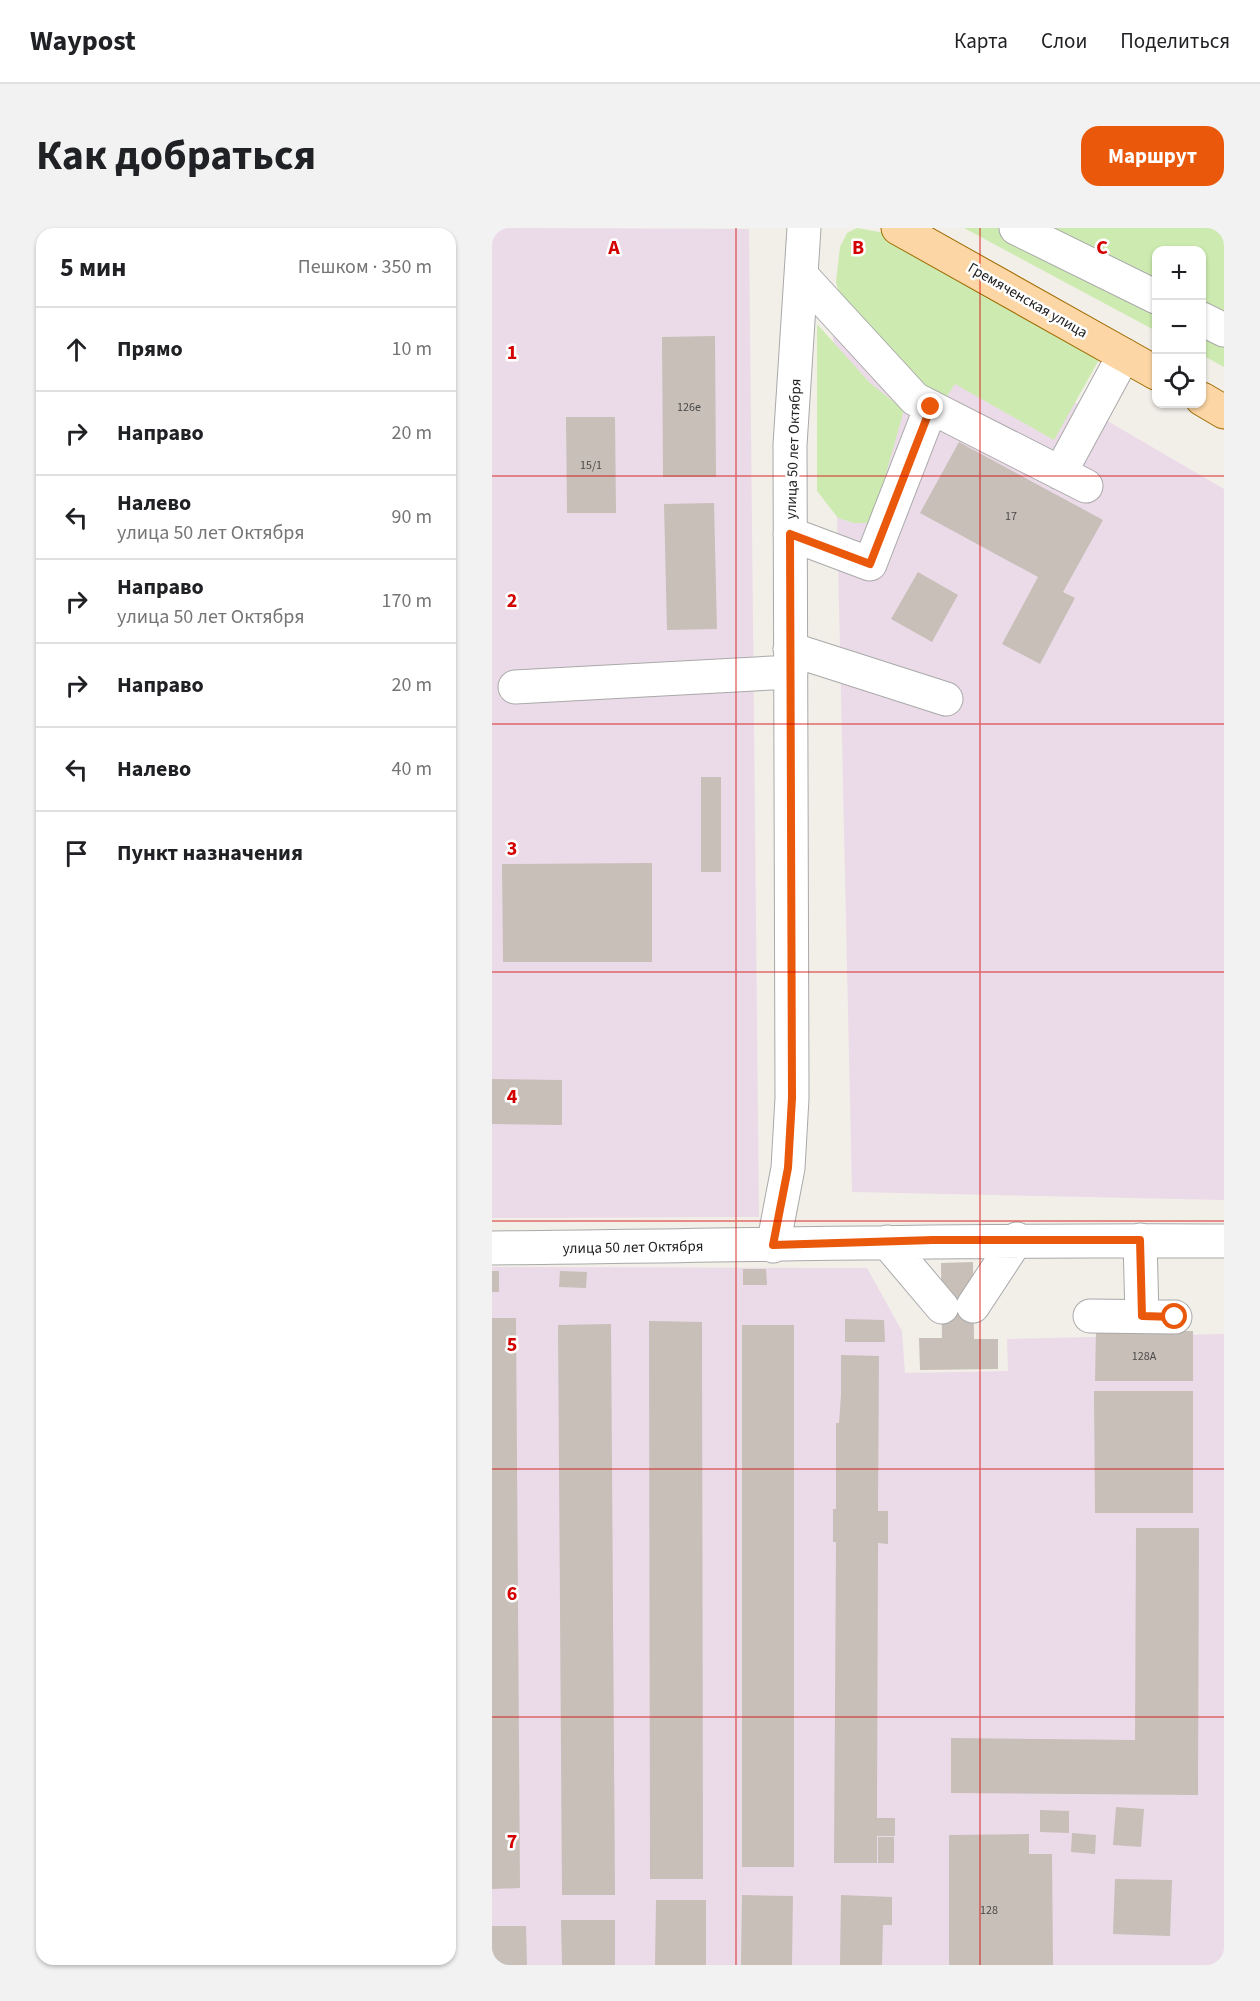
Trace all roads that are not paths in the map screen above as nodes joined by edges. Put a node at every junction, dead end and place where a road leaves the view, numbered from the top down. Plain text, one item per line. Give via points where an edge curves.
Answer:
1 (804, 228) edge
2 (898, 228) edge
3 (1016, 228) edge
4 (801, 275) junction
5 (1152, 295) edge
6 (1206, 321) edge
7 (1224, 330) edge
8 (1124, 355) junction
9 (1152, 371) edge
10 (1206, 401) edge
11 (931, 407) junction
12 (1224, 412) edge
13 (790, 534) junction
14 (791, 661) junction
15 (515, 687) dead end
16 (946, 699) dead end
17 (1017, 1239) junction
18 (1140, 1240) junction
19 (1224, 1241) edge
20 (887, 1242) junction
21 (773, 1245) junction
22 (492, 1248) edge
23 (974, 1306) dead end
24 (942, 1307) dead end
25 (1090, 1316) dead end
26 (1142, 1316) junction
27 (1175, 1317) dead end

1 - 4 street, улица 50 лет Октября
2 - 8 main road, Гремяченская улица
3 - 5 street
4 - 11 street via 915,399
4 - 13 street, улица 50 лет Октября via 790,445
6 - 7 street
8 - 9 main road, Гремяченская улица
8 - 11 street via 1073,480
10 - 12 main road
11 - 13 street via 870,564
13 - 14 street, улица 50 лет Октября
14 - 15 street
14 - 16 street
14 - 21 street, улица 50 лет Октября via 792,1098 788,1168
17 - 18 street, улица 50 лет Октября
17 - 20 street, улица 50 лет Октября
17 - 23 street
18 - 19 street, улица 50 лет Октября
18 - 26 street
20 - 21 street, улица 50 лет Октября
20 - 24 street
21 - 22 street, улица 50 лет Октября
25 - 26 street
26 - 27 street

